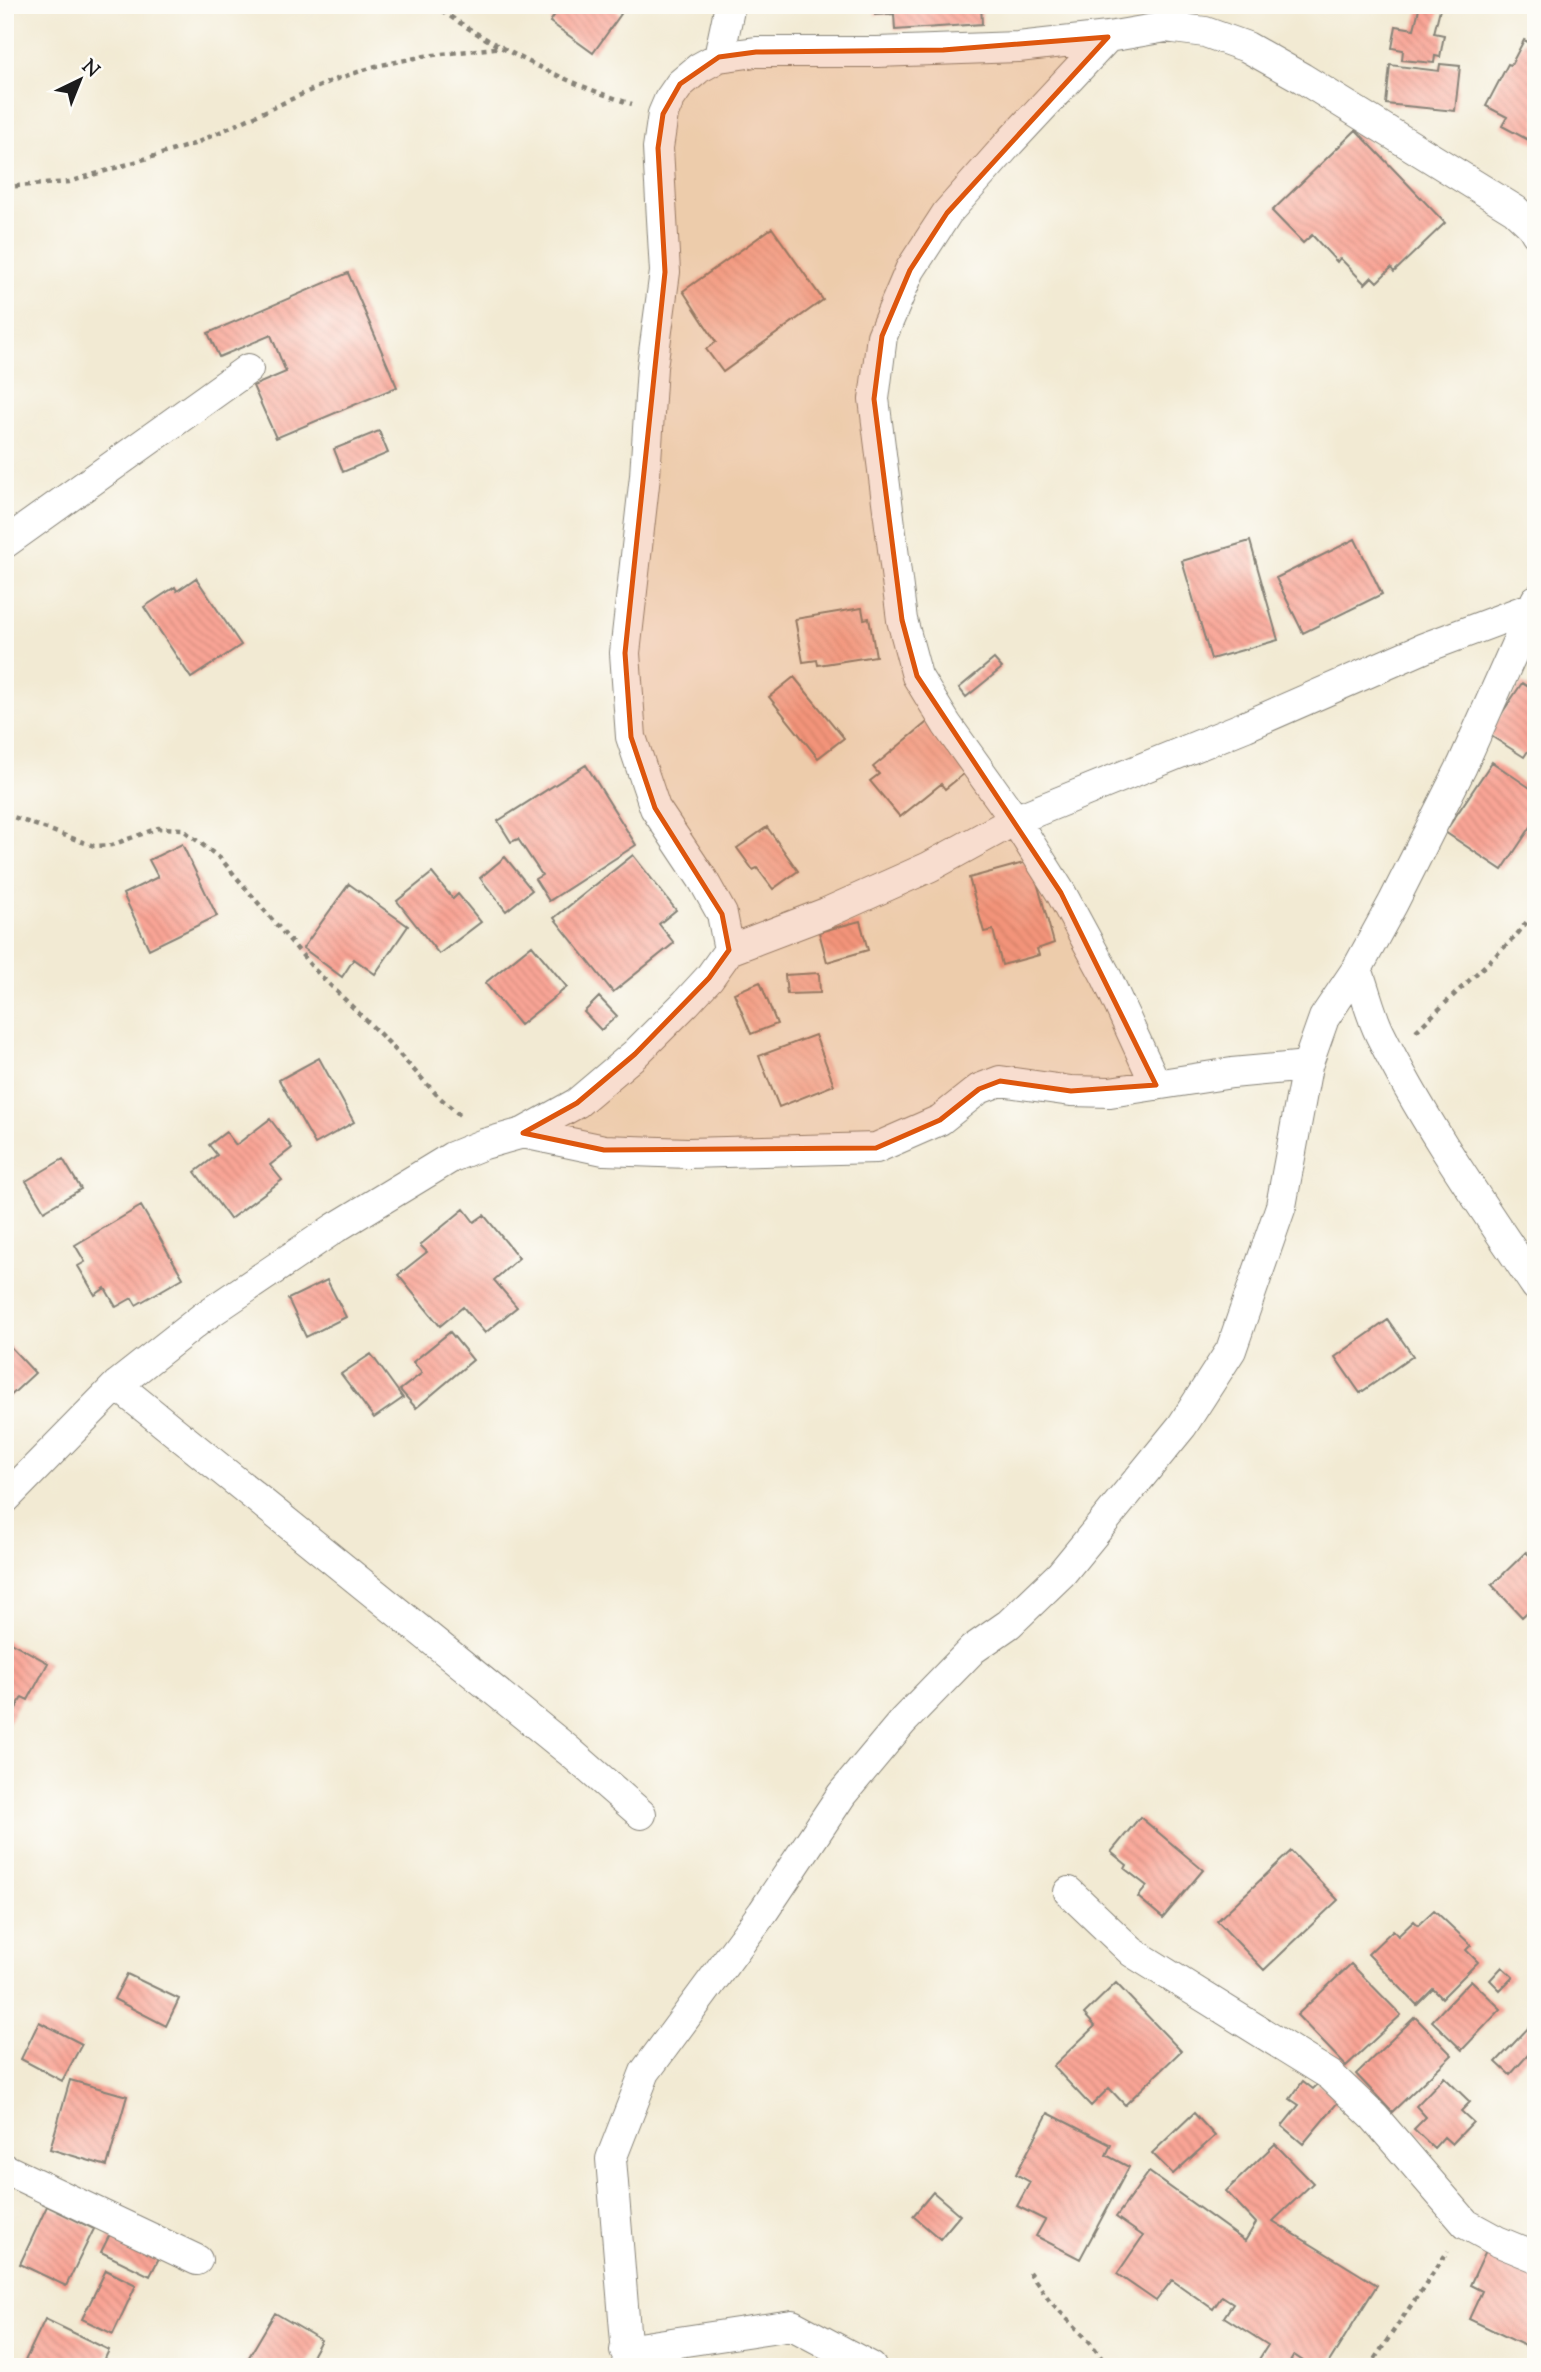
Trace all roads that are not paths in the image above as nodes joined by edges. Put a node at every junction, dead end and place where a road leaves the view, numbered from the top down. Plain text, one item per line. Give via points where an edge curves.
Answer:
1 (730, 5) edge
2 (1175, 16) edge
3 (1108, 37) junction
4 (719, 57) junction
5 (1536, 233) edge
6 (248, 369) dead end
7 (5, 543) edge
8 (1535, 604) edge
9 (1015, 820) junction
10 (729, 950) junction
11 (1357, 968) junction
12 (1307, 1066) junction
13 (1156, 1085) junction
14 (512, 1136) junction
15 (1536, 1286) edge
16 (117, 1385) junction
17 (5, 1499) edge
18 (641, 1814) dead end
19 (1069, 1892) dead end
20 (5, 2169) edge
21 (1536, 2257) edge
22 (197, 2260) dead end
23 (627, 2358) edge
24 (872, 2367) edge

1 - 4 street
2 - 3 street
2 - 5 street via 1247,47 1302,79 1515,210
3 - 4 street via 1018,47 756,52
3 - 9 street via 947,213 910,270 882,336 874,399 902,621 917,676
4 - 10 street via 680,85 663,114 658,148 665,272 625,653 631,737 656,808 722,915
6 - 7 street
8 - 9 street
8 - 11 street via 1462,766
9 - 10 street via 929,867
9 - 13 street via 1106,976
10 - 14 street via 709,978 635,1054 577,1103
11 - 12 street via 1324,1018
11 - 15 street via 1379,1032 1400,1070
12 - 13 street
12 - 23 street via 1281,1206 1231,1350 1182,1426 1061,1574 1009,1624 973,1648 885,1741 842,1794 763,1912 645,2072 611,2159
13 - 14 street via 1097,1092 1000,1081 979,1089 940,1120 876,1148 688,1153 604,1150
14 - 16 street via 452,1157 335,1228 202,1318
16 - 17 street
16 - 18 street
19 - 21 street via 1132,1952 1329,2075 1374,2117 1466,2224
20 - 22 street
23 - 24 street via 792,2325

